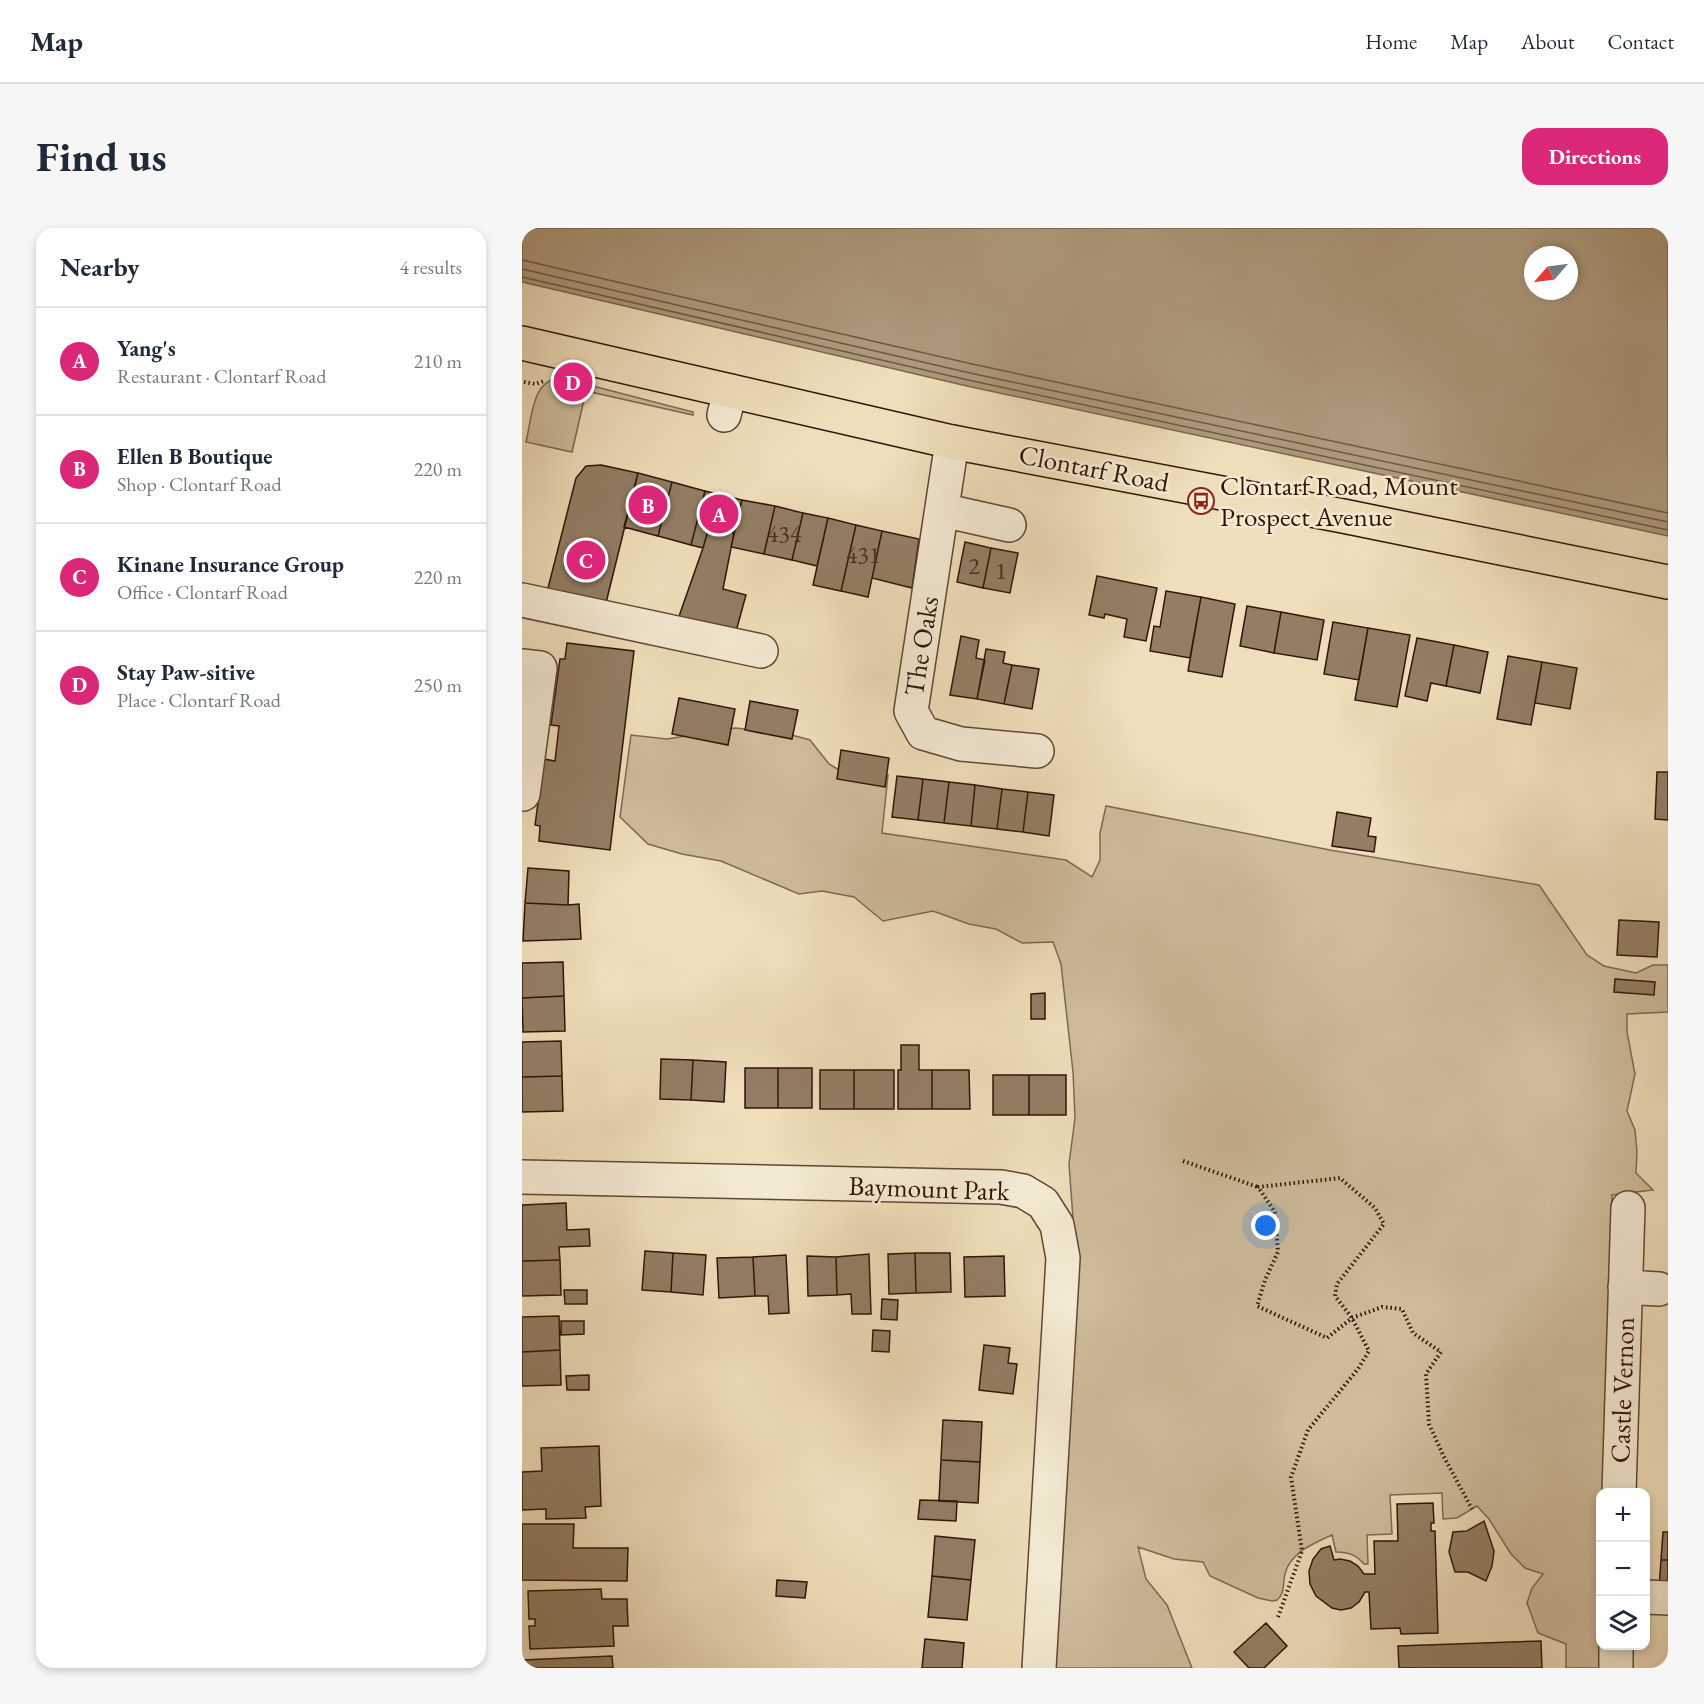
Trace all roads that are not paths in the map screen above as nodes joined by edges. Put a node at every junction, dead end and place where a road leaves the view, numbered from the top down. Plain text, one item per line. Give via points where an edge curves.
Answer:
1 (522, 343) edge
2 (952, 442) junction
3 (942, 510) junction
4 (1009, 525) dead end
5 (1668, 582) edge
6 (522, 600) edge
7 (761, 651) dead end
8 (522, 666) edge
9 (1036, 751) dead end
10 (523, 794) edge
11 (522, 1177) edge
12 (1628, 1208) dead end
13 (1625, 1287) junction
14 (1659, 1288) dead end
15 (1619, 1488) edge
16 (1650, 1597) edge
17 (1668, 1598) edge
18 (1616, 1650) edge
19 (1039, 1668) edge
20 (1616, 1668) edge

1 - 2 main road, Clontarf Road via 727,403
2 - 3 street, The Oaks
2 - 5 main road, Clontarf Road
3 - 4 street
3 - 9 street, The Oaks via 911,711 922,733 961,744
6 - 7 street
8 - 10 street via 540,668
11 - 19 street, Baymount Park via 1001,1187 1023,1191 1042,1203 1057,1225 1063,1258
12 - 13 street, Castle Vernon
13 - 14 street, Castle Vernon
13 - 15 street, Castle Vernon
16 - 17 street
18 - 20 street

